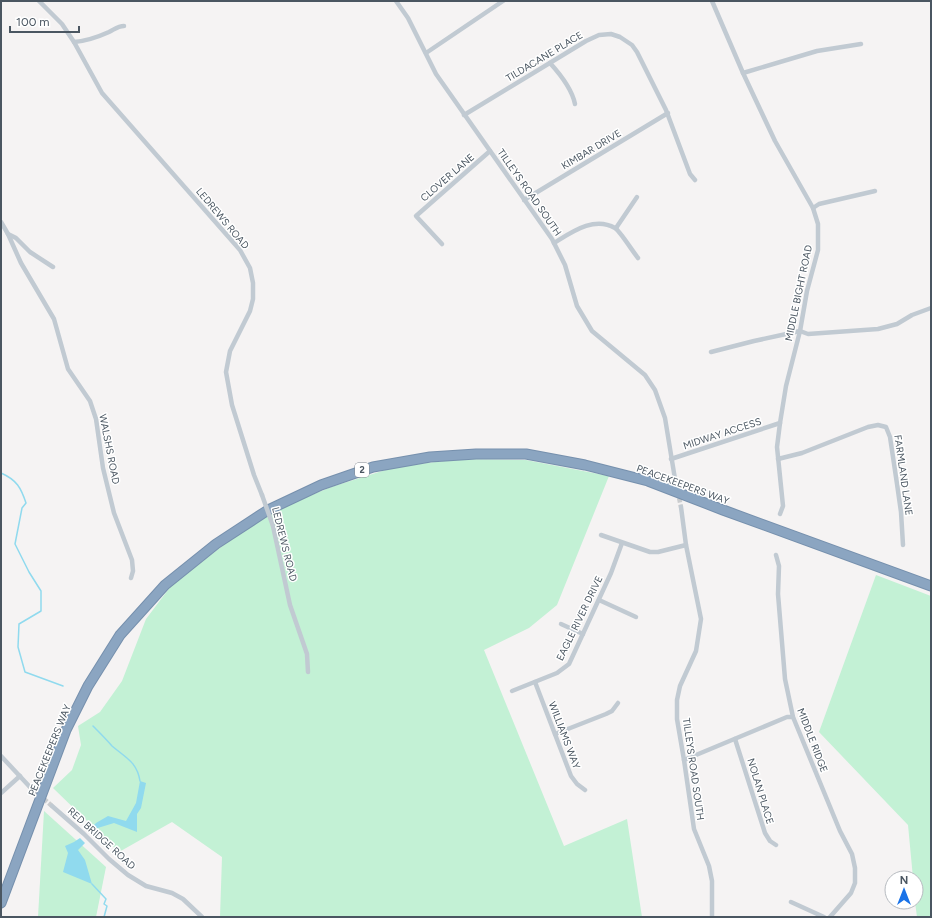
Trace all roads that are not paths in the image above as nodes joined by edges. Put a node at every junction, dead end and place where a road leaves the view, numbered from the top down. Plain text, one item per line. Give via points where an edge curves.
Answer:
1 (39, 1) edge
2 (396, 1) edge
3 (503, 1) edge
4 (712, 1) edge
5 (124, 26) dead end
6 (74, 42) junction
7 (861, 44) dead end
8 (426, 53) junction
9 (550, 62) junction
10 (743, 73) junction
11 (575, 104) dead end
12 (668, 113) junction
13 (464, 115) junction
14 (490, 151) junction
15 (695, 180) dead end
16 (875, 190) dead end
17 (637, 197) dead end
18 (524, 200) junction
19 (813, 208) junction
20 (1, 222) edge
21 (616, 228) junction
22 (8, 234) junction
23 (554, 243) junction
24 (442, 244) dead end
25 (638, 258) dead end
26 (53, 267) dead end
27 (931, 308) edge
28 (800, 331) junction
29 (711, 352) dead end
30 (780, 423) junction
31 (778, 458) junction
32 (671, 459) junction
33 (675, 479) tunnel mouth
34 (680, 507) tunnel mouth
35 (780, 514) dead end
36 (601, 535) dead end
37 (622, 543) junction
38 (686, 545) junction
39 (903, 545) dead end
40 (776, 555) dead end
41 (131, 578) dead end
42 (931, 586) edge
43 (599, 600) junction
44 (636, 617) dead end
45 (561, 624) dead end
46 (583, 634) junction
47 (308, 672) dead end
48 (535, 682) junction
49 (512, 691) dead end
50 (618, 703) dead end
51 (793, 717) junction
52 (555, 734) junction
53 (735, 739) junction
54 (1, 756) edge
55 (684, 760) junction
56 (20, 776) junction
57 (29, 786) tunnel mouth
58 (584, 790) dead end
59 (1, 792) edge
60 (52, 806) tunnel mouth
61 (776, 845) dead end
62 (791, 902) dead end
63 (1, 903) edge
64 (202, 917) edge
65 (712, 917) edge
66 (824, 917) edge
67 (830, 917) edge

1 - 6 street, LEDREWS ROAD via 62,24
2 - 8 street, TILLEYS ROAD SOUTH
3 - 8 street
4 - 10 street, MIDDLE BIGHT ROAD
5 - 6 street via 118,26 110,32 85,41
6 - 47 street, LEDREWS ROAD, bridge via 102,93 240,250 250,268 253,299 250,311 230,351 226,372 232,405 273,526 290,605 307,654
7 - 10 street via 817,51
8 - 13 street, TILLEYS ROAD SOUTH via 436,74
9 - 11 street via 574,96
9 - 12 street, TILDACANE PLACE via 599,35 611,34 620,37 629,42 637,52
9 - 13 street, TILDACANE PLACE
10 - 19 street, MIDDLE BIGHT ROAD via 775,141
12 - 15 street, TILDACANE PLACE via 690,174
12 - 18 street, KIMBAR DRIVE
13 - 14 street, TILLEYS ROAD SOUTH
14 - 18 street, TILLEYS ROAD SOUTH
14 - 24 street, CLOVER LANE via 416,216
16 - 19 street via 819,204
17 - 21 street
18 - 23 street, TILLEYS ROAD SOUTH
19 - 28 street, MIDDLE BIGHT ROAD via 818,224 818,250
20 - 22 street, WALSHS ROAD
21 - 23 street via 600,223 586,225
21 - 25 street
22 - 26 street
22 - 41 street, WALSHS ROAD via 21,263 54,319 68,369 90,401 96,419 103,468 114,513 132,560
23 - 32 street, TILLEYS ROAD SOUTH via 565,265 577,306 592,331 645,375 655,390 665,418
27 - 28 street via 897,324 878,329 808,334
28 - 29 street
28 - 30 street, MIDDLE BIGHT ROAD
30 - 31 street, MIDDLE BIGHT ROAD
30 - 32 street, MIDWAY ACCESS
31 - 35 street, MIDDLE BIGHT ROAD via 783,506
31 - 39 street, FARMLAND LANE via 802,453 868,427 886,427 890,437 897,484
32 - 33 street, TILLEYS ROAD SOUTH
34 - 38 street, TILLEYS ROAD SOUTH
36 - 37 street
37 - 38 street via 653,552
37 - 43 street, EAGLE RIVER DRIVE
38 - 55 street, TILLEYS ROAD SOUTH via 701,619 696,651 680,686 677,700 677,719
40 - 51 street, MIDDLE RIDGE via 779,566 778,594 785,679
42 - 63 highway, PEACEKEEPERS WAY / 2 via 648,481 585,464 526,454 476,454 430,457 373,467 321,485 268,510 216,544 165,585 120,635 88,686 66,730
43 - 44 street
43 - 46 street, EAGLE RIVER DRIVE
45 - 46 street
46 - 48 street, EAGLE RIVER DRIVE via 565,668
48 - 49 street, EAGLE RIVER DRIVE
48 - 52 street, WILLIAMS WAY
50 - 52 street via 606,714
51 - 53 street via 787,717
51 - 67 street, MIDDLE RIDGE via 856,868 852,893
52 - 58 street, WILLIAMS WAY via 573,779
53 - 55 street
53 - 61 street, NOLAN PLACE via 764,833
54 - 56 street
55 - 65 street, TILLEYS ROAD SOUTH via 694,829 709,866 712,881
56 - 57 street
56 - 59 street
60 - 64 street, RED BRIDGE ROAD via 128,876 146,886 184,899
62 - 66 street

